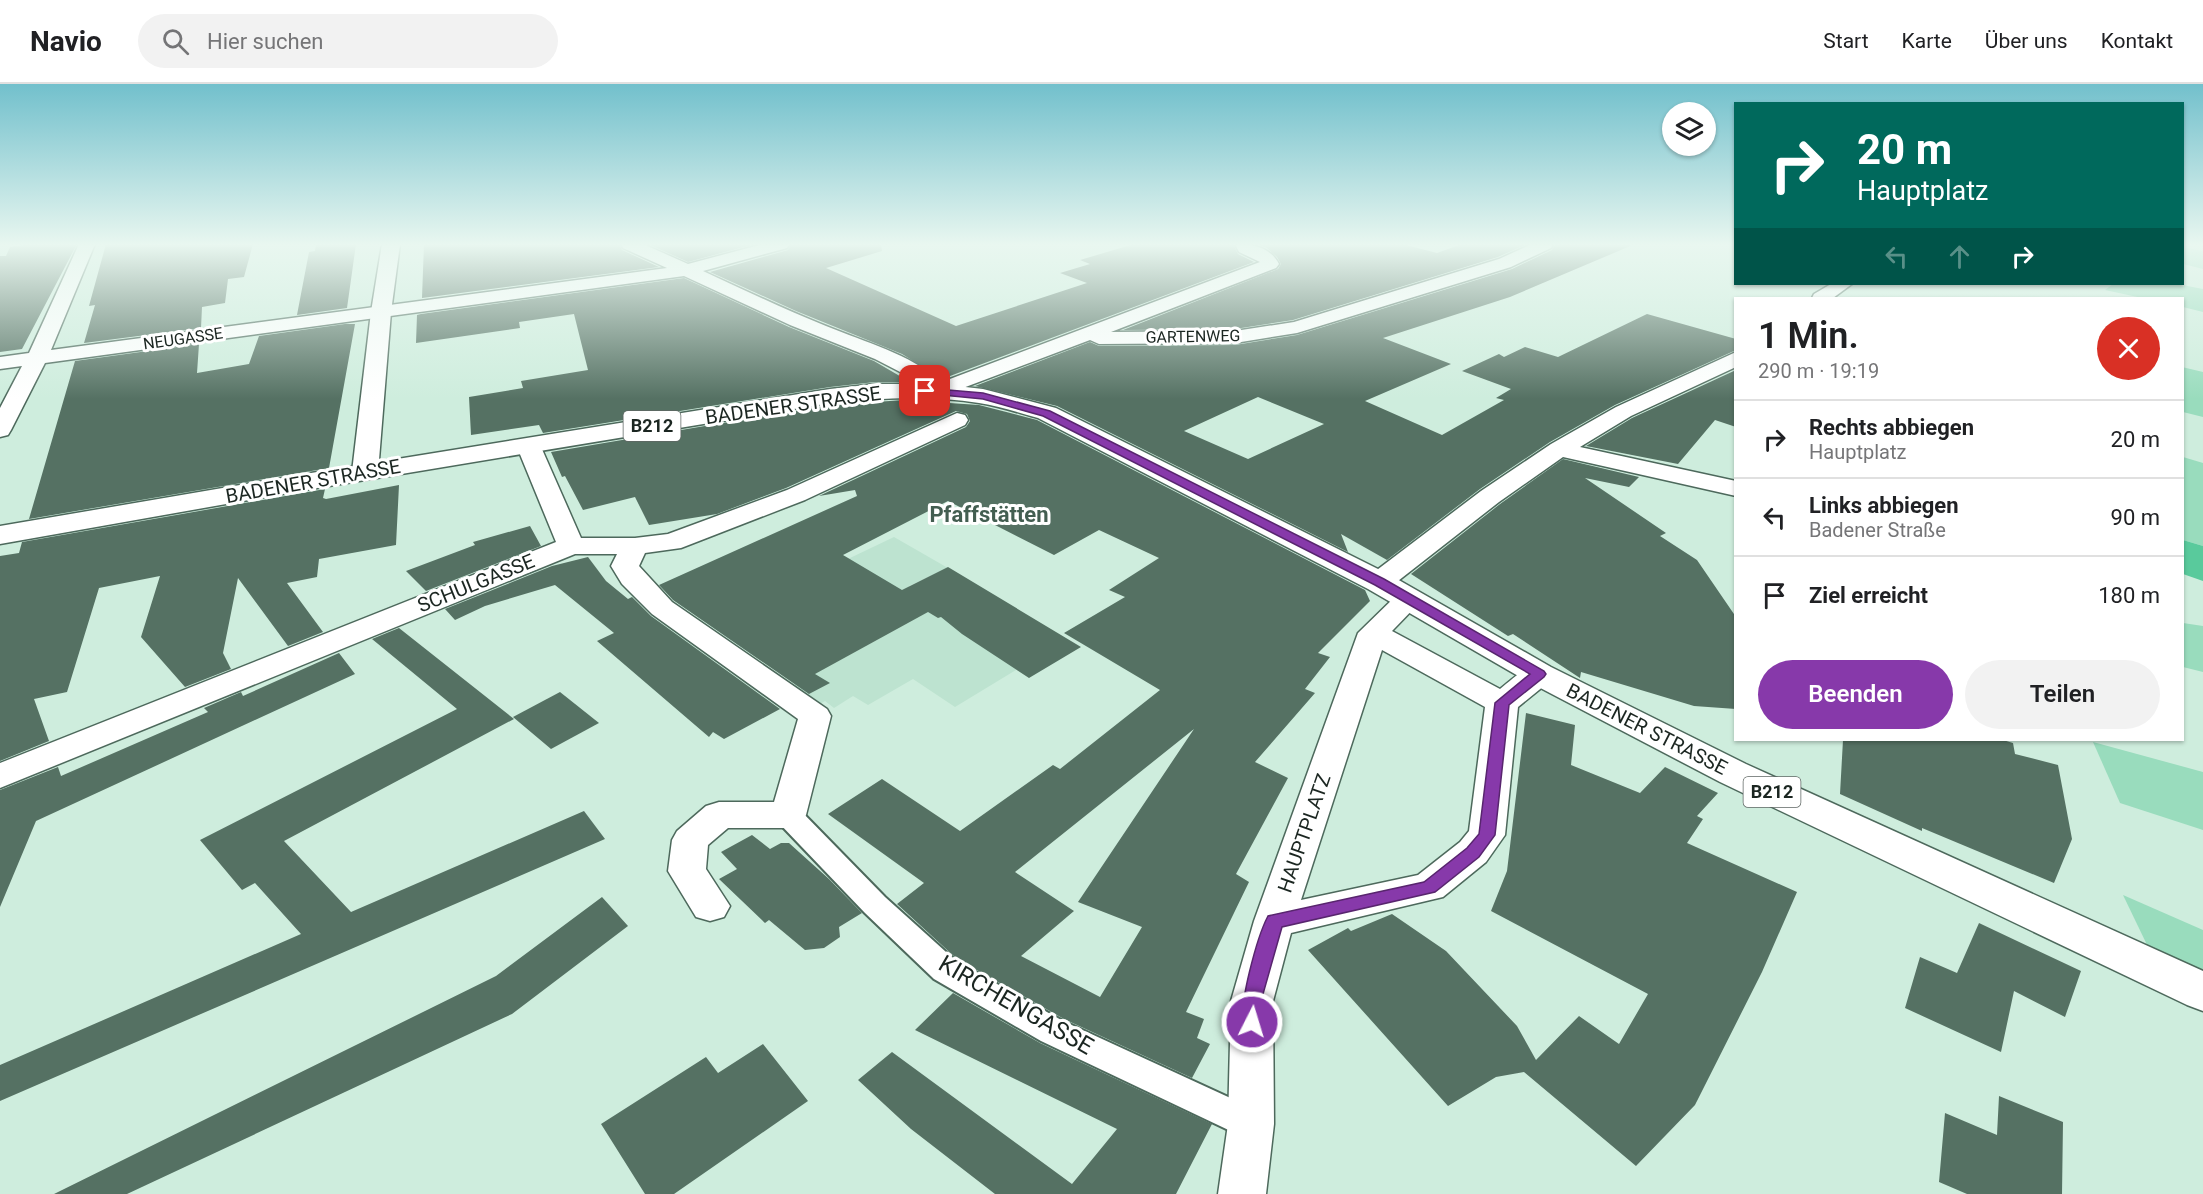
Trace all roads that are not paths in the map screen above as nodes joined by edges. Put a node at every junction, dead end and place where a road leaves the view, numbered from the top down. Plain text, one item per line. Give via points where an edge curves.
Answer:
1 (64, 296) edge
2 (383, 296) edge
3 (499, 296) edge
4 (745, 296) edge
5 (1188, 296) edge
6 (1398, 296) edge
7 (381, 312) junction
8 (1116, 324) junction
9 (1144, 337) junction
10 (1078, 338) junction
11 (37, 358) junction
12 (1734, 359) edge
13 (0, 363) edge
14 (939, 391) junction
15 (957, 420) dead end
16 (0, 430) edge
17 (529, 447) junction
18 (1559, 449) junction
19 (365, 472) junction
20 (1734, 489) edge
21 (0, 535) edge
22 (570, 546) junction
23 (635, 546) junction
24 (1394, 590) junction
25 (1373, 633) junction
26 (1539, 674) junction
27 (1502, 703) junction
28 (0, 776) edge
29 (788, 815) junction
30 (710, 906) dead end
31 (1274, 921) junction
32 (2203, 992) edge
33 (1251, 1124) junction
34 (1242, 1194) edge

1 - 11 street
2 - 7 main road
3 - 7 street, NEUGASSE
4 - 14 street via 895,360 924,376
5 - 8 street
6 - 9 street, GARTENWEG via 1297,327 1235,337
7 - 11 street, NEUGASSE
7 - 19 main road
8 - 9 street
8 - 10 street
9 - 10 street, GARTENWEG
10 - 14 street
11 - 13 street, NEUGASSE
11 - 16 street
12 - 18 street, HAUPTPLATZ
14 - 17 main road, BADENER STRASSE / B212 via 830,396
14 - 24 main road, BADENER STRASSE / B212 via 983,396 1047,414
15 - 23 street, SCHULGASSE via 796,495 672,542
17 - 19 main road, BADENER STRASSE / B212
17 - 22 street
18 - 20 street
18 - 24 street, HAUPTPLATZ via 1445,528
19 - 21 main road, BADENER STRASSE / B212
22 - 23 street, SCHULGASSE
22 - 28 street, SCHULGASSE
23 - 29 street via 625,566 662,608 815,716
24 - 25 street, HAUPTPLATZ
24 - 26 main road, BADENER STRASSE / B212
25 - 27 street
25 - 31 street, HAUPTPLATZ
26 - 27 street
26 - 32 main road, BADENER STRASSE / B212 via 1733,773
27 - 31 street, HAUPTPLATZ via 1487,835 1473,852 1429,887
29 - 30 street via 719,814 690,840 687,872
29 - 33 street, KIRCHENGASSE via 945,970 1053,1030
31 - 33 street via 1252,1001
33 - 34 street

